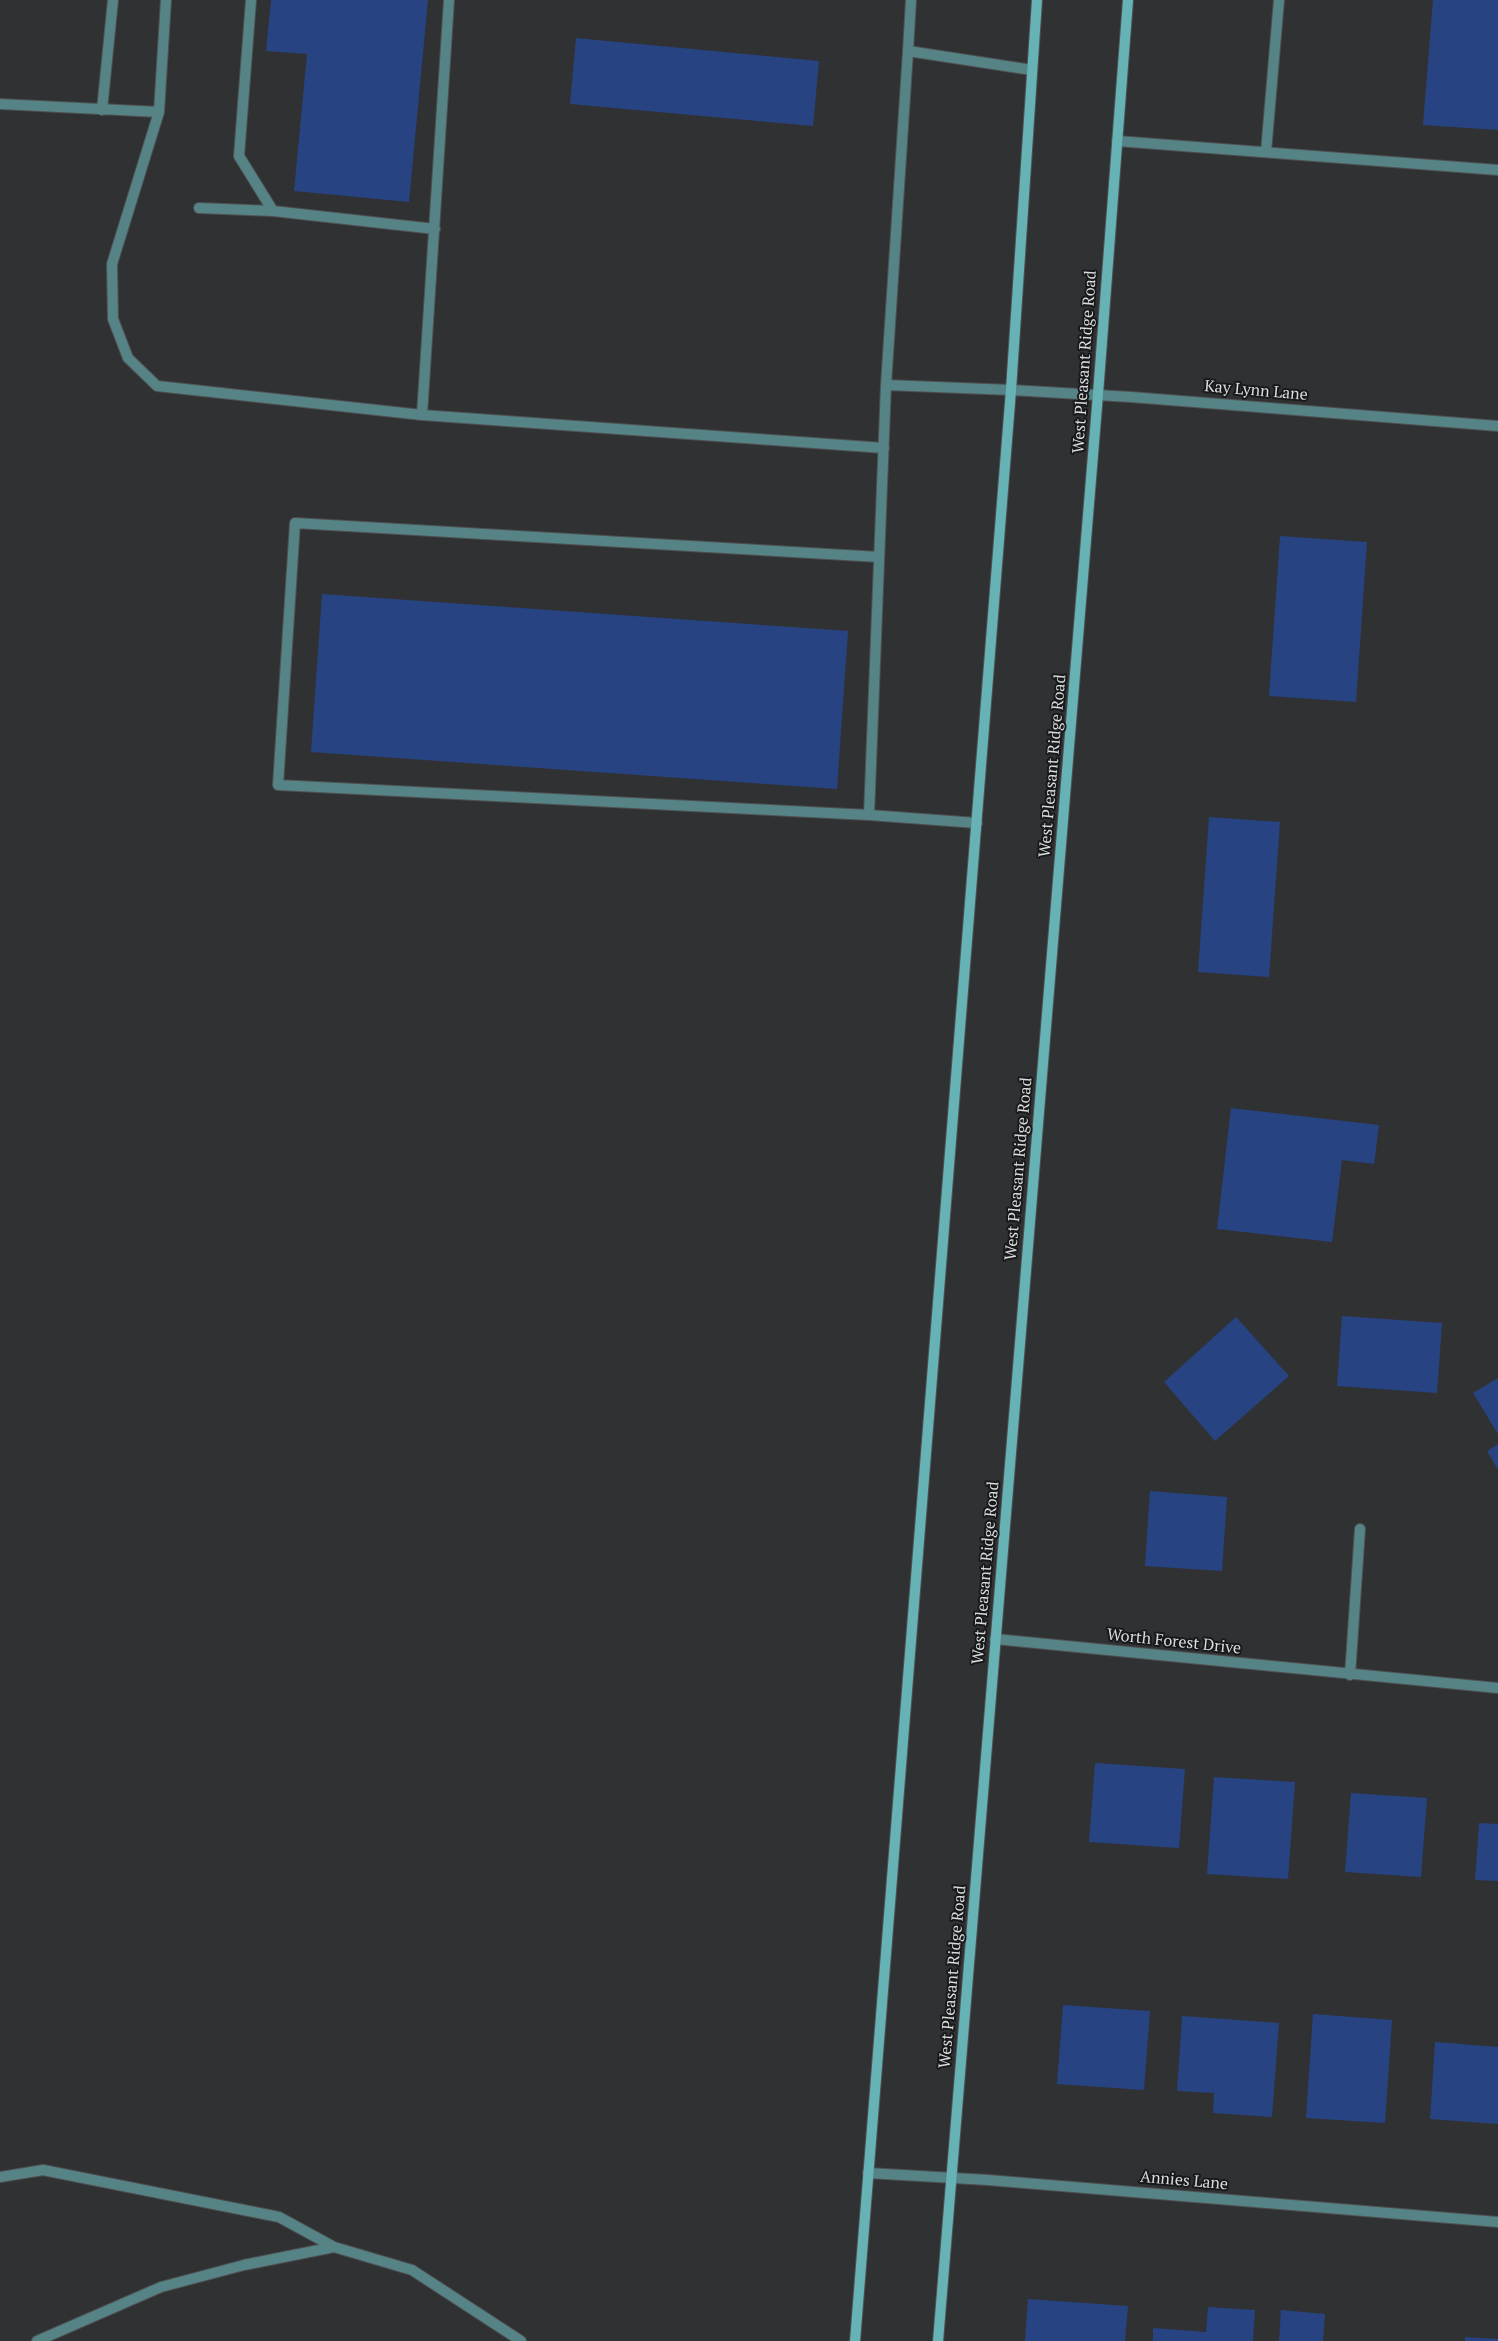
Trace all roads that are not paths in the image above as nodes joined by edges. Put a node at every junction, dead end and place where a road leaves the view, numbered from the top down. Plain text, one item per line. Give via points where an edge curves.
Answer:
1 (113, 0) edge
2 (166, 0) edge
3 (251, 0) edge
4 (449, 0) edge
5 (911, 0) edge
6 (1037, 0) edge
7 (1128, 0) edge
8 (1279, 0) edge
9 (908, 51) junction
10 (1032, 70) junction
11 (0, 104) edge
12 (102, 110) junction
13 (159, 112) junction
14 (1117, 141) junction
15 (1266, 152) junction
16 (1498, 170) edge
17 (199, 208) dead end
18 (273, 211) junction
19 (435, 229) junction
20 (886, 385) junction
21 (1011, 390) junction
22 (1098, 394) junction
23 (422, 415) junction
24 (1498, 426) edge
25 (884, 448) junction
26 (879, 557) junction
27 (869, 815) junction
28 (977, 823) junction
29 (1360, 1529) dead end
30 (996, 1639) junction
31 (1350, 1675) junction
32 (1498, 1688) edge
33 (868, 2173) junction
34 (951, 2177) junction
35 (0, 2178) edge
36 (1498, 2222) edge
37 (334, 2247) junction
38 (37, 2341) edge
39 (521, 2341) edge
40 (855, 2341) edge
41 (938, 2341) edge

1 - 12 street
2 - 13 street
3 - 18 street via 239,156
4 - 19 street
5 - 9 street
6 - 10 main road
7 - 14 main road, West Pleasant Ridge Road
8 - 15 street
9 - 10 street
9 - 20 street
10 - 21 main road
11 - 12 street
12 - 13 street
13 - 23 street via 112,264 113,319 128,358 157,386
14 - 15 street
14 - 22 main road, West Pleasant Ridge Road
15 - 16 street
17 - 18 street
18 - 19 street
19 - 23 street
20 - 21 street, Kay Lynn Lane
20 - 25 street
21 - 22 street, Kay Lynn Lane
21 - 28 main road
22 - 24 street, Kay Lynn Lane
22 - 30 main road, West Pleasant Ridge Road
23 - 25 street
25 - 26 street
26 - 27 street
26 - 27 street via 295,523 278,786
27 - 28 street
28 - 33 main road
29 - 31 street
30 - 31 street, Worth Forest Drive
30 - 34 main road, West Pleasant Ridge Road
31 - 32 street, Worth Forest Drive
33 - 34 street, Annies Lane
33 - 40 main road
34 - 36 street, Annies Lane
34 - 41 main road, West Pleasant Ridge Road
35 - 37 street via 43,2170 279,2217
37 - 38 street via 244,2265 161,2287
37 - 39 street via 412,2270

